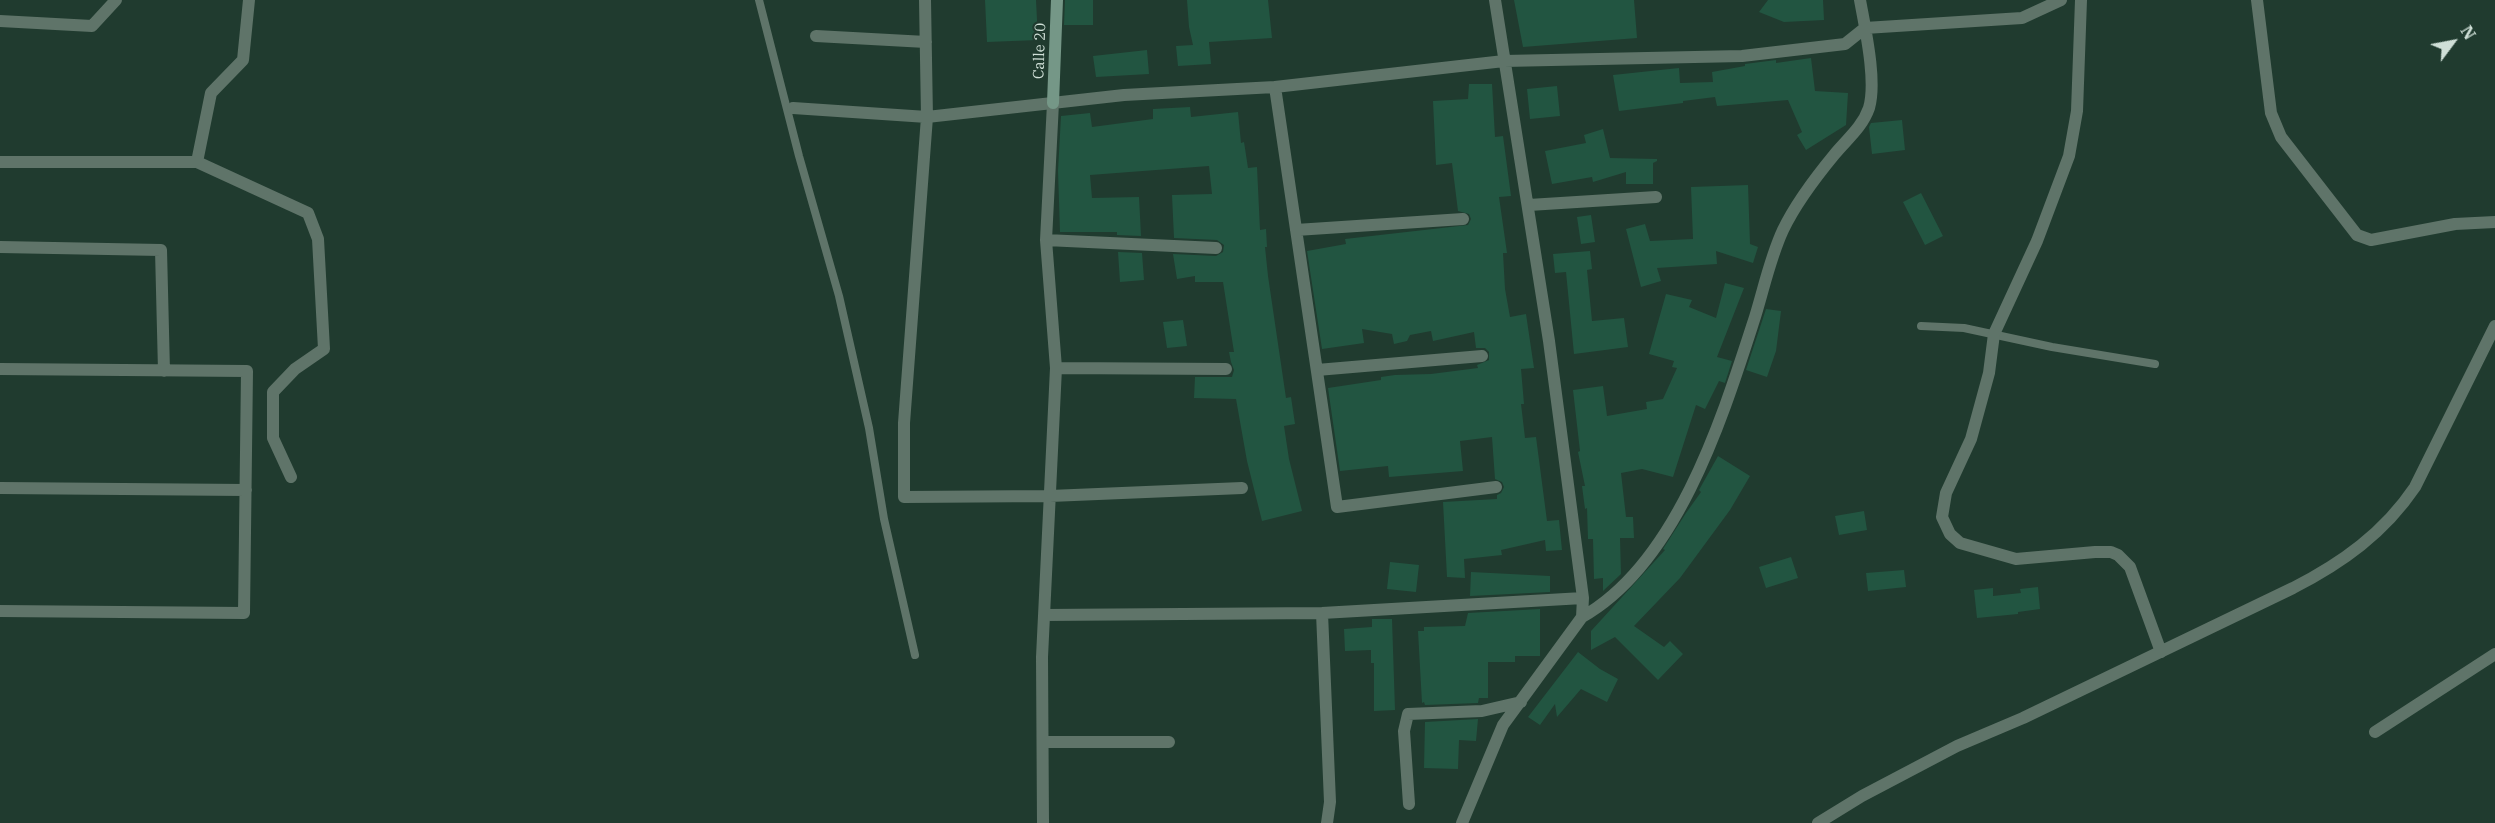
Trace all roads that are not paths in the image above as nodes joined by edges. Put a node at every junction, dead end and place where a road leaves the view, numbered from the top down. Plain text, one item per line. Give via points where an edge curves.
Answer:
1 (116, 0) edge
2 (249, 0) edge
3 (759, 0) edge
4 (925, 0) edge
5 (1057, 0) edge
6 (1495, 0) edge
7 (1860, 0) edge
8 (2061, 0) edge
9 (2081, 0) edge
10 (2257, 0) edge
11 (0, 21) edge
12 (1865, 28) junction
13 (816, 36) dead end
14 (927, 42) junction
15 (1504, 61) junction
16 (1275, 87) junction
17 (1053, 103) junction
18 (793, 108) dead end
19 (927, 117) junction
20 (0, 162) edge
21 (196, 162) junction
22 (1656, 197) dead end
23 (1528, 205) junction
24 (1463, 219) dead end
25 (2495, 222) edge
26 (1296, 230) junction
27 (1046, 240) junction
28 (0, 247) edge
29 (1216, 248) dead end
30 (1921, 326) dead end
31 (2495, 326) edge
32 (1994, 334) junction
33 (1482, 356) dead end
34 (2155, 364) dead end
35 (1056, 368) junction
36 (0, 369) edge
37 (1226, 369) dead end
38 (164, 370) junction
39 (1317, 370) junction
40 (291, 477) dead end
41 (1496, 487) dead end
42 (1242, 488) dead end
43 (0, 489) edge
44 (246, 490) junction
45 (1050, 496) junction
46 (1583, 598) junction
47 (0, 610) edge
48 (1322, 614) junction
49 (1044, 615) junction
50 (1582, 617) junction
51 (2161, 652) junction
52 (2495, 654) edge
53 (915, 655) dead end
54 (1521, 702) junction
55 (2375, 732) dead end
56 (1043, 742) junction
57 (1169, 742) dead end
58 (1409, 804) dead end
59 (1043, 823) edge
60 (1327, 823) edge
61 (1461, 823) edge
62 (1818, 823) edge

1 - 11 street via 92,26
2 - 21 street via 243,60 212,93
3 - 53 lane via 839,296
4 - 14 street
5 - 17 main road, Calle 20
6 - 15 street
7 - 12 street
8 - 12 street via 2022,18
9 - 32 street via 2079,95 2069,156 2037,241
10 - 25 street via 2271,113 2281,137 2357,235 2371,240 2456,224
12 - 15 street via 1845,44 1742,56
12 - 50 street via 1872,88 1868,109 1858,128 1807,190 1783,231 1717,432 1698,474 1648,558 1603,606
13 - 14 street
14 - 19 street
15 - 16 street
15 - 23 street
16 - 17 street
16 - 26 street
17 - 19 street
17 - 27 street
18 - 19 street
19 - 45 street via 904,423 904,497
20 - 21 street
21 - 40 street via 308,213 318,239 324,349 295,369 273,392 273,438
22 - 23 street
23 - 46 street
24 - 26 street
26 - 39 street
27 - 29 street
27 - 35 street
28 - 38 street via 162,250
30 - 32 lane
31 - 51 street via 2415,488 2377,533 2315,577
32 - 34 lane
32 - 51 street via 1989,374 1971,439 1946,493 1942,517 1950,534 1960,543 2016,559 2095,552 2118,555 2130,567
33 - 39 street
35 - 37 street
35 - 45 street
36 - 38 street
38 - 44 street via 248,371
39 - 41 street via 1337,507
42 - 45 street
43 - 44 street
44 - 47 street via 244,614
45 - 49 street
46 - 48 street
46 - 50 street
48 - 49 street
48 - 60 street via 1330,802
49 - 56 street
50 - 54 street
51 - 62 street via 1957,746
52 - 55 street
54 - 58 street via 1482,711 1408,714 1404,731
54 - 61 street via 1503,725
56 - 57 street
56 - 59 street

